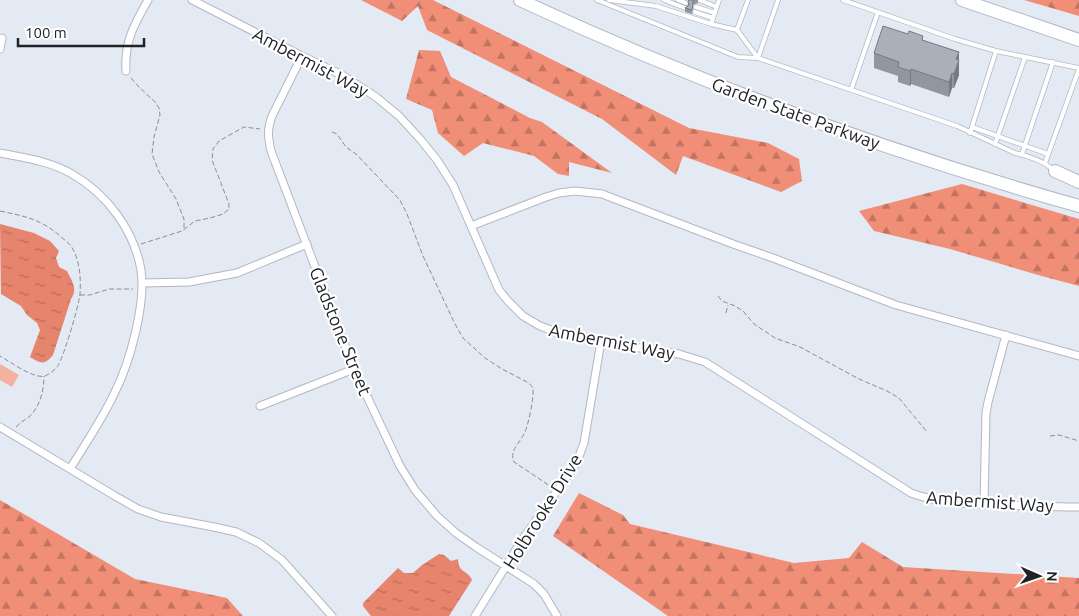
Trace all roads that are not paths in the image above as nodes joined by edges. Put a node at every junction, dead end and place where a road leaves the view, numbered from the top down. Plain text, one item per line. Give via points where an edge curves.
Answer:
1 (148, 0) edge
2 (192, 0) edge
3 (520, 0) edge
4 (597, 0) edge
5 (609, 0) edge
6 (660, 0) edge
7 (664, 0) edge
8 (678, 0) edge
9 (699, 0) edge
10 (717, 0) edge
11 (748, 0) edge
12 (778, 0) edge
13 (843, 0) edge
14 (962, 0) edge
15 (656, 6) junction
16 (717, 7) junction
17 (696, 9) dead end
18 (878, 12) junction
19 (714, 15) junction
20 (711, 24) junction
21 (737, 30) junction
22 (2, 38) dead end
23 (1079, 40) edge
24 (0, 49) edge
25 (996, 51) junction
26 (302, 56) junction
27 (1025, 57) junction
28 (758, 58) junction
29 (1053, 62) junction
30 (1079, 68) edge
31 (126, 71) road end
32 (851, 90) junction
33 (972, 127) junction
34 (970, 133) junction
35 (998, 136) junction
36 (996, 144) junction
37 (1025, 146) junction
38 (0, 153) edge
39 (1022, 154) junction
40 (1048, 154) junction
41 (1050, 167) junction
42 (1079, 182) edge
43 (1079, 206) edge
44 (471, 226) junction
45 (307, 244) junction
46 (142, 286) junction
47 (1006, 335) junction
48 (601, 341) junction
49 (1079, 356) edge
50 (354, 369) junction
51 (260, 406) dead end
52 (0, 427) edge
53 (70, 469) junction
54 (984, 504) junction
55 (1079, 508) edge
56 (506, 566) junction
57 (332, 616) edge
58 (476, 616) edge
59 (557, 616) edge

1 - 31 street via 127,45
2 - 26 street, Ambermist Way
3 - 43 highway, Garden State Parkway via 757,100 973,175
4 - 28 lane via 738,57
5 - 15 lane
6 - 15 lane
7 - 8 lane via 685,5
9 - 16 lane
10 - 16 lane
11 - 21 lane
12 - 28 lane
13 - 18 lane
14 - 23 highway
15 - 20 lane
16 - 19 lane
17 - 19 lane
18 - 25 lane
18 - 32 lane
19 - 20 lane
20 - 21 lane
21 - 28 lane
22 - 24 street
25 - 27 lane
25 - 33 lane
26 - 44 street, Ambermist Way via 364,88 399,116 437,160 453,185
26 - 45 street, Gladstone Street via 272,116 268,138
27 - 29 lane
27 - 35 lane
28 - 32 lane
29 - 30 lane
29 - 37 lane
30 - 40 lane
32 - 34 lane via 958,126
33 - 34 lane
33 - 35 lane
34 - 36 lane
35 - 36 lane
35 - 37 lane
36 - 39 lane
37 - 39 lane
37 - 40 lane
38 - 46 street via 42,162 73,174 110,206 134,246
39 - 41 lane
40 - 41 lane
41 - 42 highway
44 - 47 street via 546,196 575,191 602,194 896,305
44 - 48 street, Ambermist Way via 499,290 523,316 556,332
45 - 46 street via 237,274
45 - 50 street, Gladstone Street
46 - 53 street via 135,334 115,394
47 - 49 street
47 - 54 street via 987,407
48 - 54 street, Ambermist Way via 679,354 705,362 911,493 925,499
48 - 56 street, Holbrooke Drive via 584,443 575,464
50 - 51 street
50 - 56 street, Gladstone Street via 400,466 415,490 456,533
52 - 53 street
53 - 57 street via 138,509 161,517 236,532 259,543 282,560
54 - 55 street, Ambermist Way
56 - 58 street, Holbrooke Drive
56 - 59 street, Gladstone Street via 534,584

